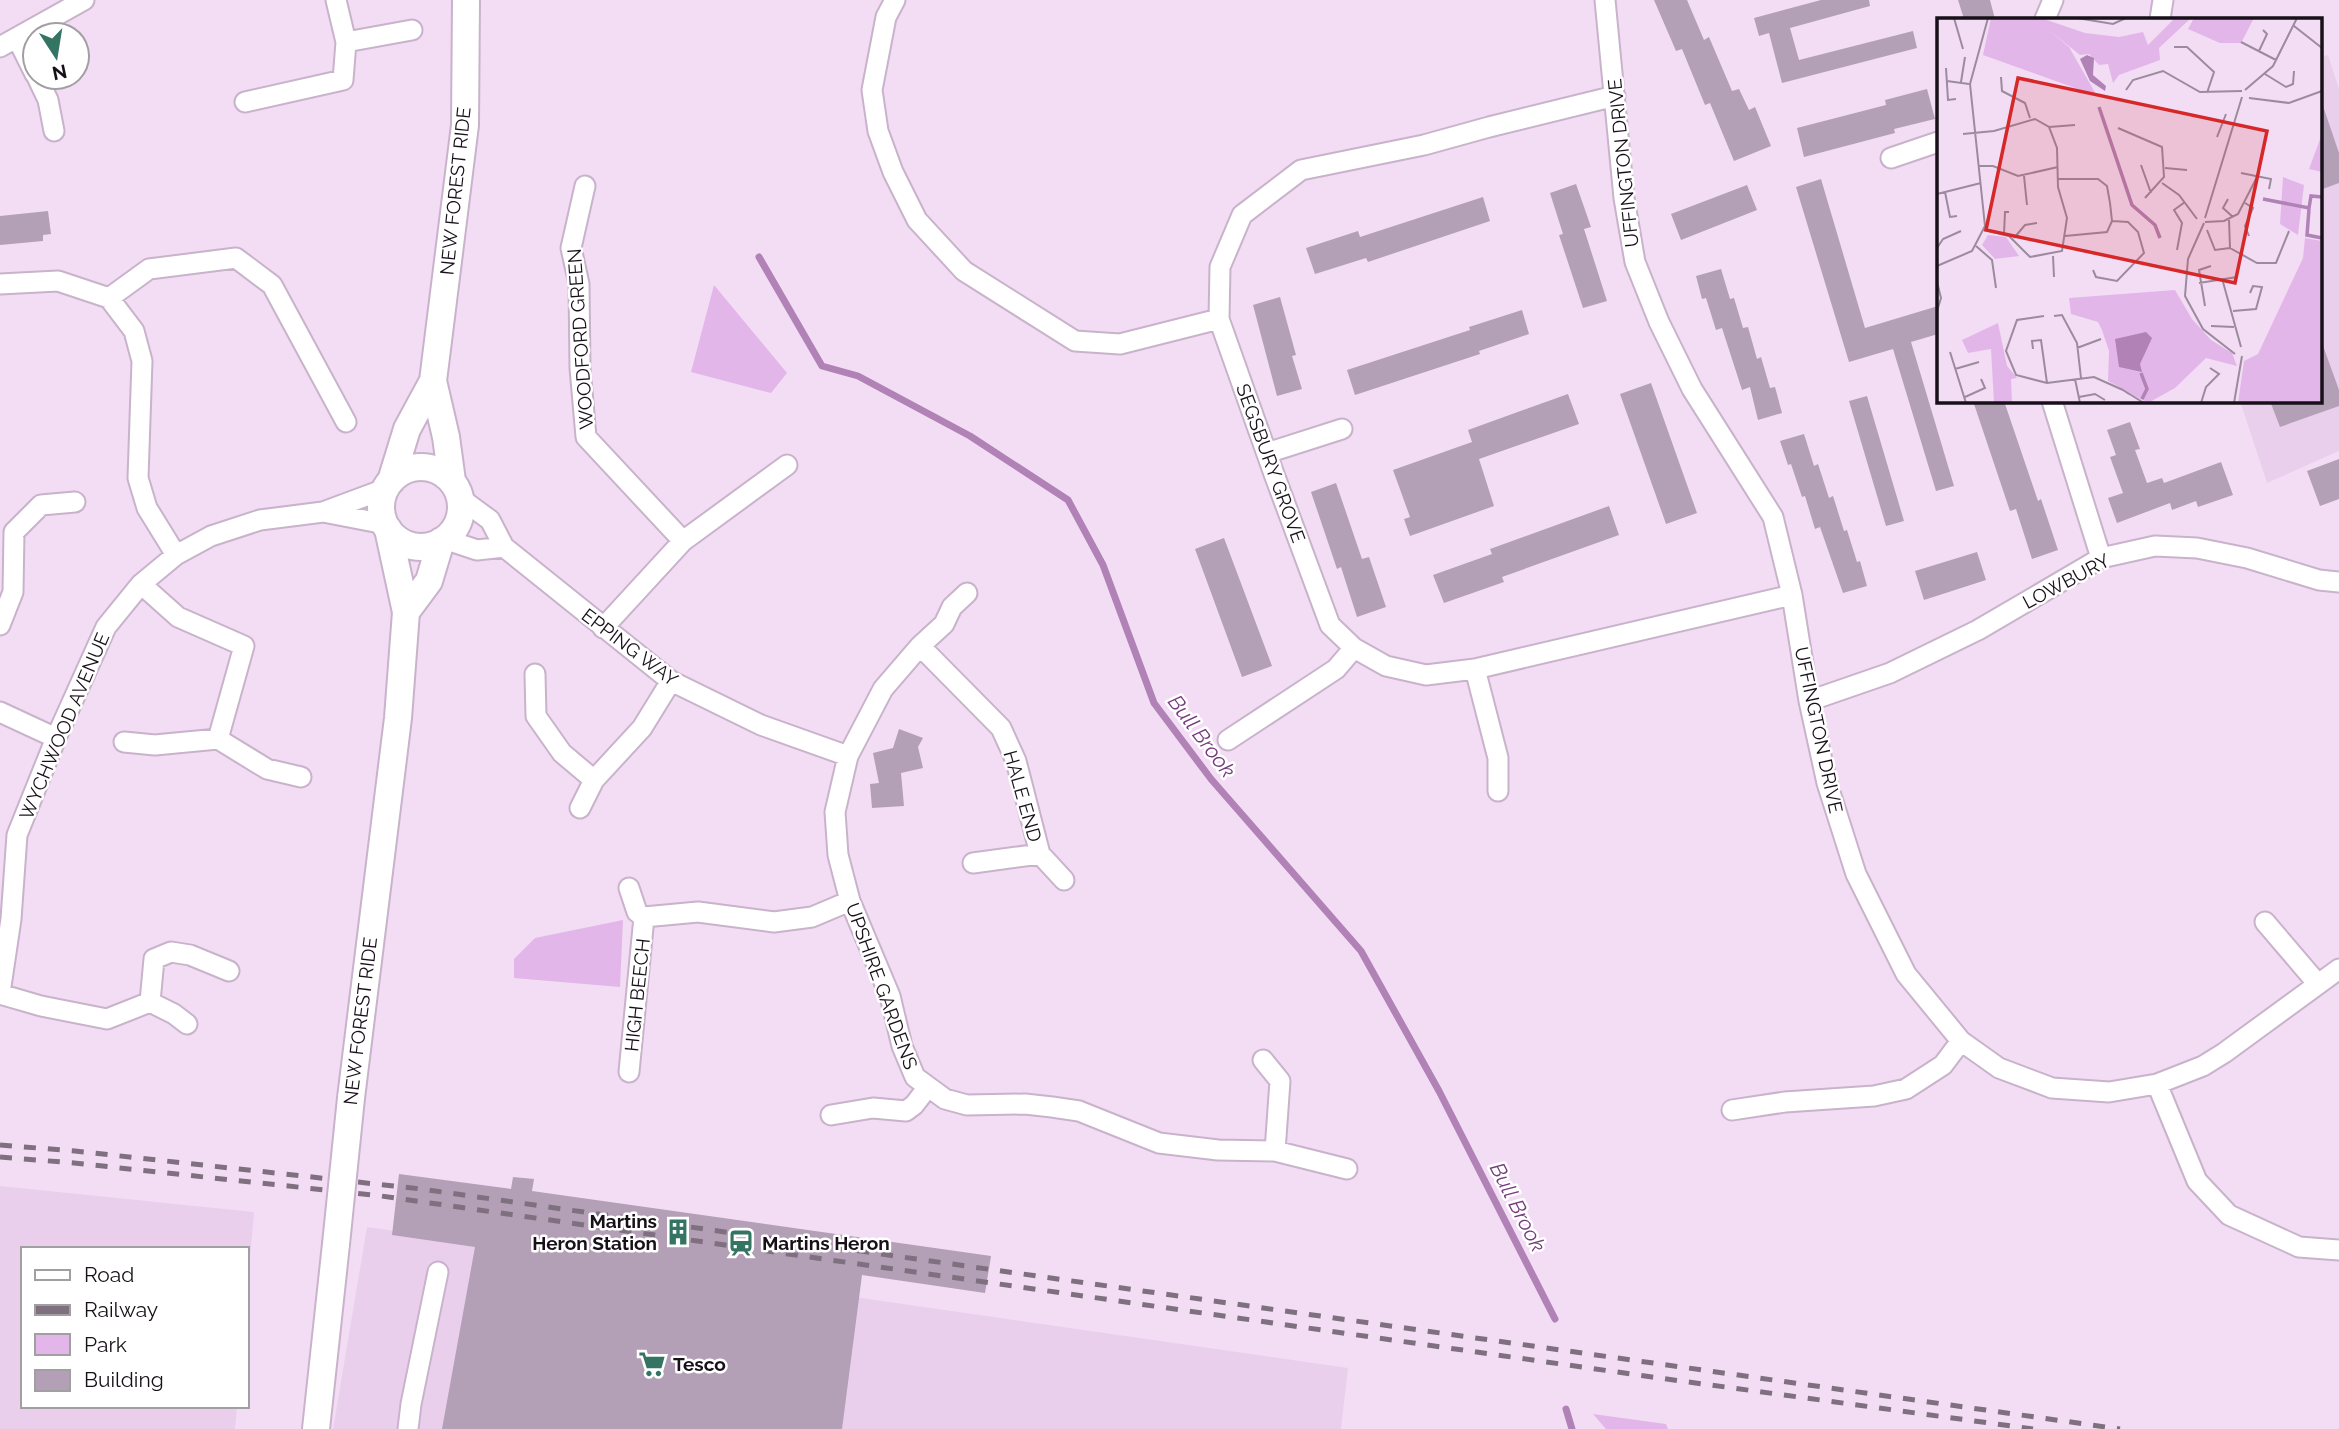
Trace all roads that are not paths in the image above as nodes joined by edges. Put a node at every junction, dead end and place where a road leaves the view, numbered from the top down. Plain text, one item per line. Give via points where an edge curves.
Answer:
1 (85, 0) edge
2 (336, 0) edge
3 (466, 0) edge
4 (895, 0) edge
5 (1605, 0) edge
6 (2053, 0) edge
7 (2163, 0) edge
8 (2045, 18) edge
9 (2161, 18) edge
10 (412, 30) dead end
11 (17, 37) junction
12 (346, 42) junction
13 (21, 45) edge
14 (0, 47) edge
15 (44, 91) edge
16 (1615, 96) junction
17 (245, 102) dead end
18 (54, 131) dead end
19 (1937, 142) edge
20 (1891, 158) dead end
21 (585, 186) dead end
22 (0, 284) edge
23 (109, 298) junction
24 (1219, 319) junction
25 (433, 381) junction
26 (2052, 402) edge
27 (346, 422) dead end
28 (1342, 429) dead end
29 (1267, 453) junction
30 (787, 465) dead end
31 (388, 485) junction
32 (456, 490) junction
33 (75, 502) dead end
34 (323, 512) junction
35 (386, 527) junction
36 (7, 529) edge
37 (443, 540) junction
38 (683, 541) junction
39 (504, 547) junction
40 (176, 555) junction
41 (2101, 558) junction
42 (2339, 582) edge
43 (141, 584) junction
44 (967, 593) dead end
45 (1792, 595) junction
46 (406, 612) junction
47 (0, 625) edge
48 (603, 628) junction
49 (920, 646) junction
50 (1354, 648) junction
51 (1475, 669) junction
52 (535, 674) dead end
53 (671, 681) junction
54 (1809, 701) junction
55 (0, 712) edge
56 (56, 738) junction
57 (218, 739) junction
58 (1228, 740) dead end
59 (124, 742) dead end
60 (848, 756) junction
61 (301, 777) dead end
62 (594, 780) junction
63 (1498, 791) dead end
64 (580, 808) dead end
65 (1040, 854) junction
66 (973, 863) dead end
67 (1064, 880) dead end
68 (629, 888) dead end
69 (850, 901) junction
70 (644, 917) junction
71 (2265, 922) dead end
72 (2339, 969) edge
73 (229, 971) dead end
74 (2317, 983) junction
75 (0, 993) edge
76 (150, 1002) junction
77 (187, 1024) dead end
78 (1961, 1041) junction
79 (1264, 1060) dead end
80 (629, 1072) dead end
81 (2157, 1084) junction
82 (928, 1087) junction
83 (1732, 1110) dead end
84 (831, 1115) dead end
85 (1275, 1151) junction
86 (1347, 1170) dead end
87 (2339, 1250) edge
88 (438, 1272) dead end
89 (316, 1429) edge
90 (408, 1429) edge

1 - 11 street
2 - 12 street
3 - 25 main road, NEW FOREST RIDE via 465,125
4 - 24 street via 886,16 872,89 878,131 918,220 964,271 1075,341 1120,344
5 - 16 street, UFFINGTON DRIVE
6 - 8 street
7 - 9 street
10 - 12 street
11 - 13 street
11 - 14 street
12 - 17 street via 342,80
15 - 18 street
16 - 24 street, SEGSBURY GROVE via 1424,145 1301,170 1242,215 1220,267
16 - 45 street, UFFINGTON DRIVE via 1634,262 1692,389 1773,517
19 - 20 street
21 - 38 street, WOODFORD GREEN via 571,248 579,284 586,437
22 - 23 street via 58,281
23 - 27 street via 149,269 236,258 272,285
23 - 40 street via 134,331 142,360 138,478 147,508
24 - 29 street, SEGSBURY GROVE
25 - 31 main road, NEW FOREST RIDE via 407,429
25 - 32 main road, NEW FOREST RIDE
26 - 41 street
28 - 29 street
29 - 50 street, SEGSBURY GROVE via 1330,625
30 - 38 street
31 - 32 main road via 401,472 428,468 441,473
31 - 34 street, WYCHWOOD AVENUE
31 - 35 main road, NEW FOREST RIDE via 382,501
32 - 37 main road, NEW FOREST RIDE via 458,521
32 - 39 street, EPPING WAY via 490,520
33 - 36 street via 41,505
34 - 35 street, WYCHWOOD AVENUE
34 - 40 street, WYCHWOOD AVENUE via 248,523
35 - 37 main road via 407,544 430,546
35 - 46 main road, NEW FOREST RIDE
36 - 47 street via 13,592
37 - 39 street via 477,550
37 - 46 main road, NEW FOREST RIDE via 429,581
38 - 48 street
39 - 48 street, EPPING WAY
40 - 43 street, WYCHWOOD AVENUE
41 - 42 street, LOWBURY via 2155,546 2197,548
41 - 54 street, LOWBURY via 1978,630 1890,673
43 - 56 street, WYCHWOOD AVENUE via 106,627
43 - 57 street via 178,617 244,646
44 - 49 street
45 - 51 street, SEGSBURY GROVE
45 - 54 street, UFFINGTON DRIVE
46 - 89 main road, NEW FOREST RIDE, bridge via 398,718
48 - 53 street, EPPING WAY
49 - 60 street via 883,689
49 - 65 street, HALE END via 1001,728 1016,761
50 - 51 street, SEGSBURY GROVE via 1386,666 1426,675
50 - 58 street via 1336,669
51 - 63 street via 1498,758
52 - 62 street via 536,716 562,753
53 - 60 street, EPPING WAY via 761,724
53 - 62 street via 642,728
54 - 78 street, UFFINGTON DRIVE via 1827,783 1856,874 1906,974
55 - 56 street
56 - 75 street, WYCHWOOD AVENUE via 17,835
57 - 59 street via 155,745
57 - 61 street via 267,769
60 - 69 street, UPSHIRE GARDENS via 835,812 838,855
62 - 64 street
65 - 66 street, HALE END
65 - 67 street, HALE END
68 - 70 street, HIGH BEECH via 637,912
69 - 70 street, HIGH BEECH via 812,917 774,922 698,912
69 - 82 street, UPSHIRE GARDENS via 890,996 907,1061 915,1077
70 - 80 street, HIGH BEECH
71 - 74 street
72 - 74 street, UFFINGTON DRIVE
73 - 76 street via 171,952 154,959
74 - 81 street, UFFINGTON DRIVE via 2224,1053
75 - 76 street via 107,1019
76 - 77 street
78 - 81 street, UFFINGTON DRIVE via 1999,1068 2052,1088 2109,1092
78 - 83 street via 1943,1065 1906,1089
79 - 85 street via 1280,1081
81 - 87 street via 2197,1181 2229,1215 2299,1247
82 - 84 street, UPSHIRE GARDENS via 906,1111 873,1108
82 - 85 street, UPSHIRE GARDENS via 967,1105 1025,1104 1079,1111 1159,1143
85 - 86 street, UPSHIRE GARDENS
88 - 90 street

